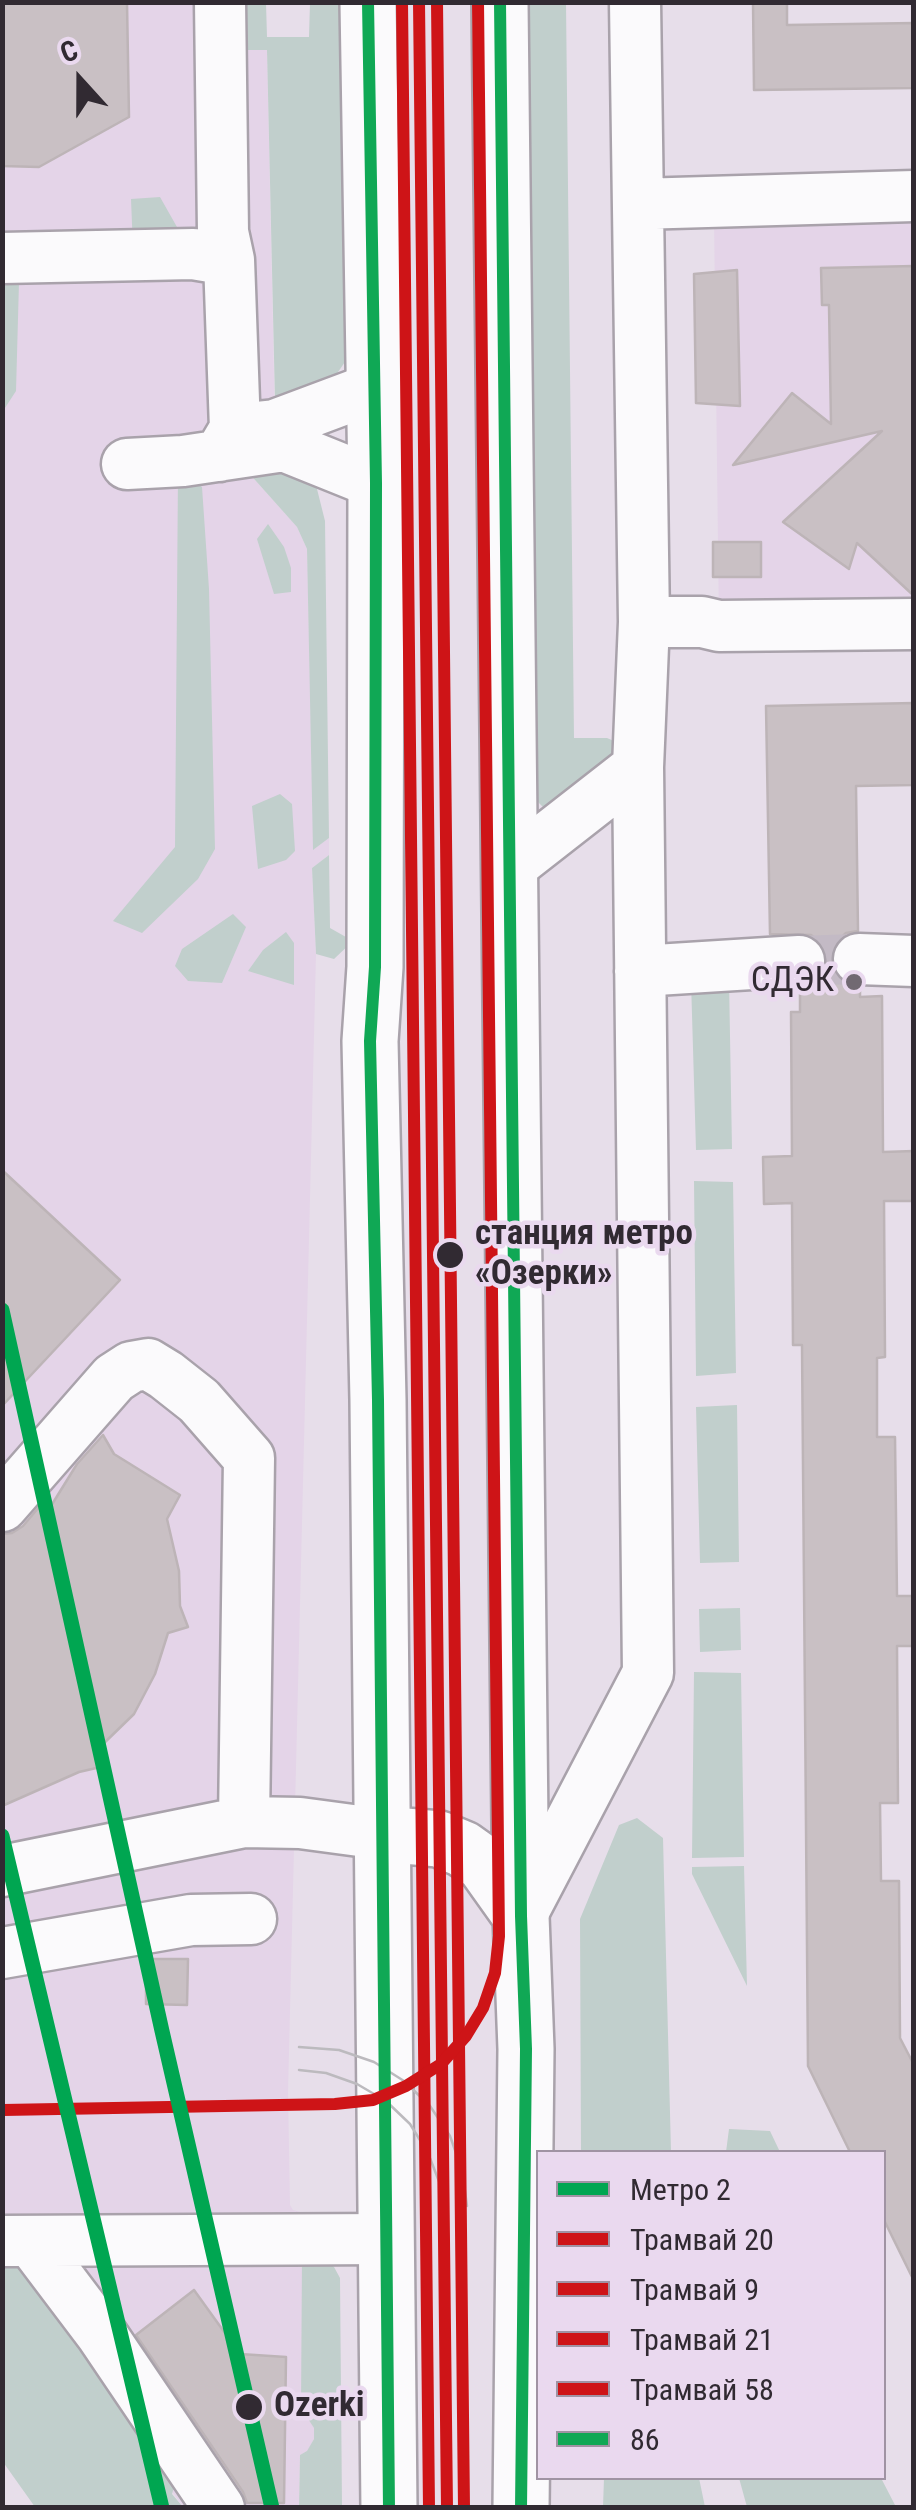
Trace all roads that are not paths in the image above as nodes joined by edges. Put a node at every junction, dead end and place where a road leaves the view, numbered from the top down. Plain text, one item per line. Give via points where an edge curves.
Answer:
1 (220, 2) edge
2 (368, 2) edge
3 (500, 2) edge
4 (635, 2) edge
5 (914, 196) edge
6 (638, 204) junction
7 (225, 229) junction
8 (2, 258) edge
9 (374, 388) junction
10 (227, 442) junction
11 (126, 451) dead end
12 (376, 483) junction
13 (644, 622) junction
14 (914, 624) edge
15 (638, 768) junction
16 (510, 867) junction
17 (859, 959) tunnel mouth
18 (914, 960) edge
19 (800, 961) tunnel mouth
20 (640, 971) junction
21 (2, 1506) edge
22 (244, 1822) junction
23 (382, 1834) junction
24 (2, 1871) edge
25 (521, 1916) junction
26 (250, 1919) dead end
27 (2, 1953) edge
28 (387, 2239) junction
29 (166, 2240) junction
30 (17, 2241) edge
31 (102, 2335) junction
32 (219, 2508) edge
33 (389, 2508) edge
34 (522, 2508) edge

1 - 7 street
2 - 9 main road
3 - 16 main road
4 - 6 street
5 - 6 street
6 - 13 street
7 - 8 street via 193,254
7 - 10 street
9 - 10 street
9 - 12 main road
10 - 11 street
10 - 12 street via 284,446
12 - 23 main road via 370,1041
13 - 14 street
13 - 15 street
15 - 16 street
15 - 20 street
16 - 25 main road
17 - 18 street
19 - 20 street
20 - 25 street via 648,1674
21 - 22 street via 131,1367 148,1364 166,1375 249,1458
22 - 23 street
22 - 24 street
23 - 25 main road via 463,1848 484,1864
23 - 28 main road
25 - 34 main road
26 - 27 street via 191,1920
28 - 29 street
28 - 33 main road
29 - 30 street
29 - 31 street via 107,2260 97,2287
30 - 31 street
31 - 32 street

